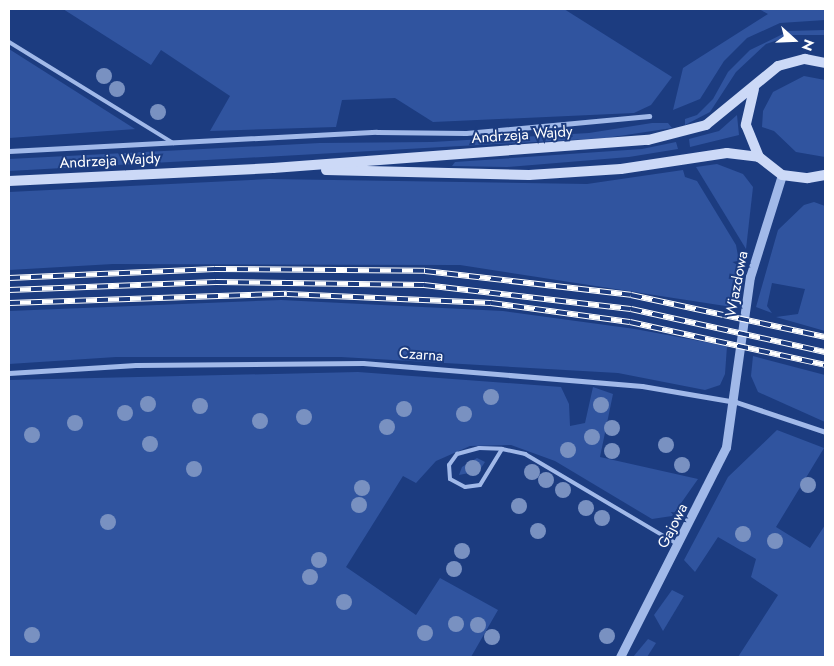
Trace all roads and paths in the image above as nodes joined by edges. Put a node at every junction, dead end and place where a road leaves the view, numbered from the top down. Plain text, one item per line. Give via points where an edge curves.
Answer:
1 (9, 42) edge
2 (825, 63) edge
3 (756, 84) junction
4 (649, 116) dead end
5 (173, 143) junction
6 (9, 151) edge
7 (760, 157) junction
8 (273, 168) junction
9 (782, 174) junction
10 (823, 177) edge
11 (9, 181) edge
12 (9, 373) edge
13 (736, 402) junction
14 (825, 432) edge
15 (502, 449) junction
16 (679, 545) junction
17 (620, 657) edge

1 - 5 lane
2 - 3 main road, Andrzeja Wajdy via 791,61
3 - 7 main road via 746,110 746,124
3 - 8 main road, Andrzeja Wajdy via 706,125 680,134 556,148
4 - 5 street via 466,133 377,132
5 - 6 street
7 - 8 main road, Andrzeja Wajdy via 727,153 620,169 519,176
7 - 9 main road
8 - 11 main road, Andrzeja Wajdy
9 - 10 main road
9 - 13 street, Wjazdowa via 751,271
12 - 13 street, Czarna via 136,365 363,363 589,380
13 - 14 street, Czarna
13 - 16 street, Gajowa via 720,464
15 - 15 lane via 479,448 457,454 449,465 450,479 465,487 480,484
15 - 16 lane via 544,462
16 - 17 street, Gajowa

